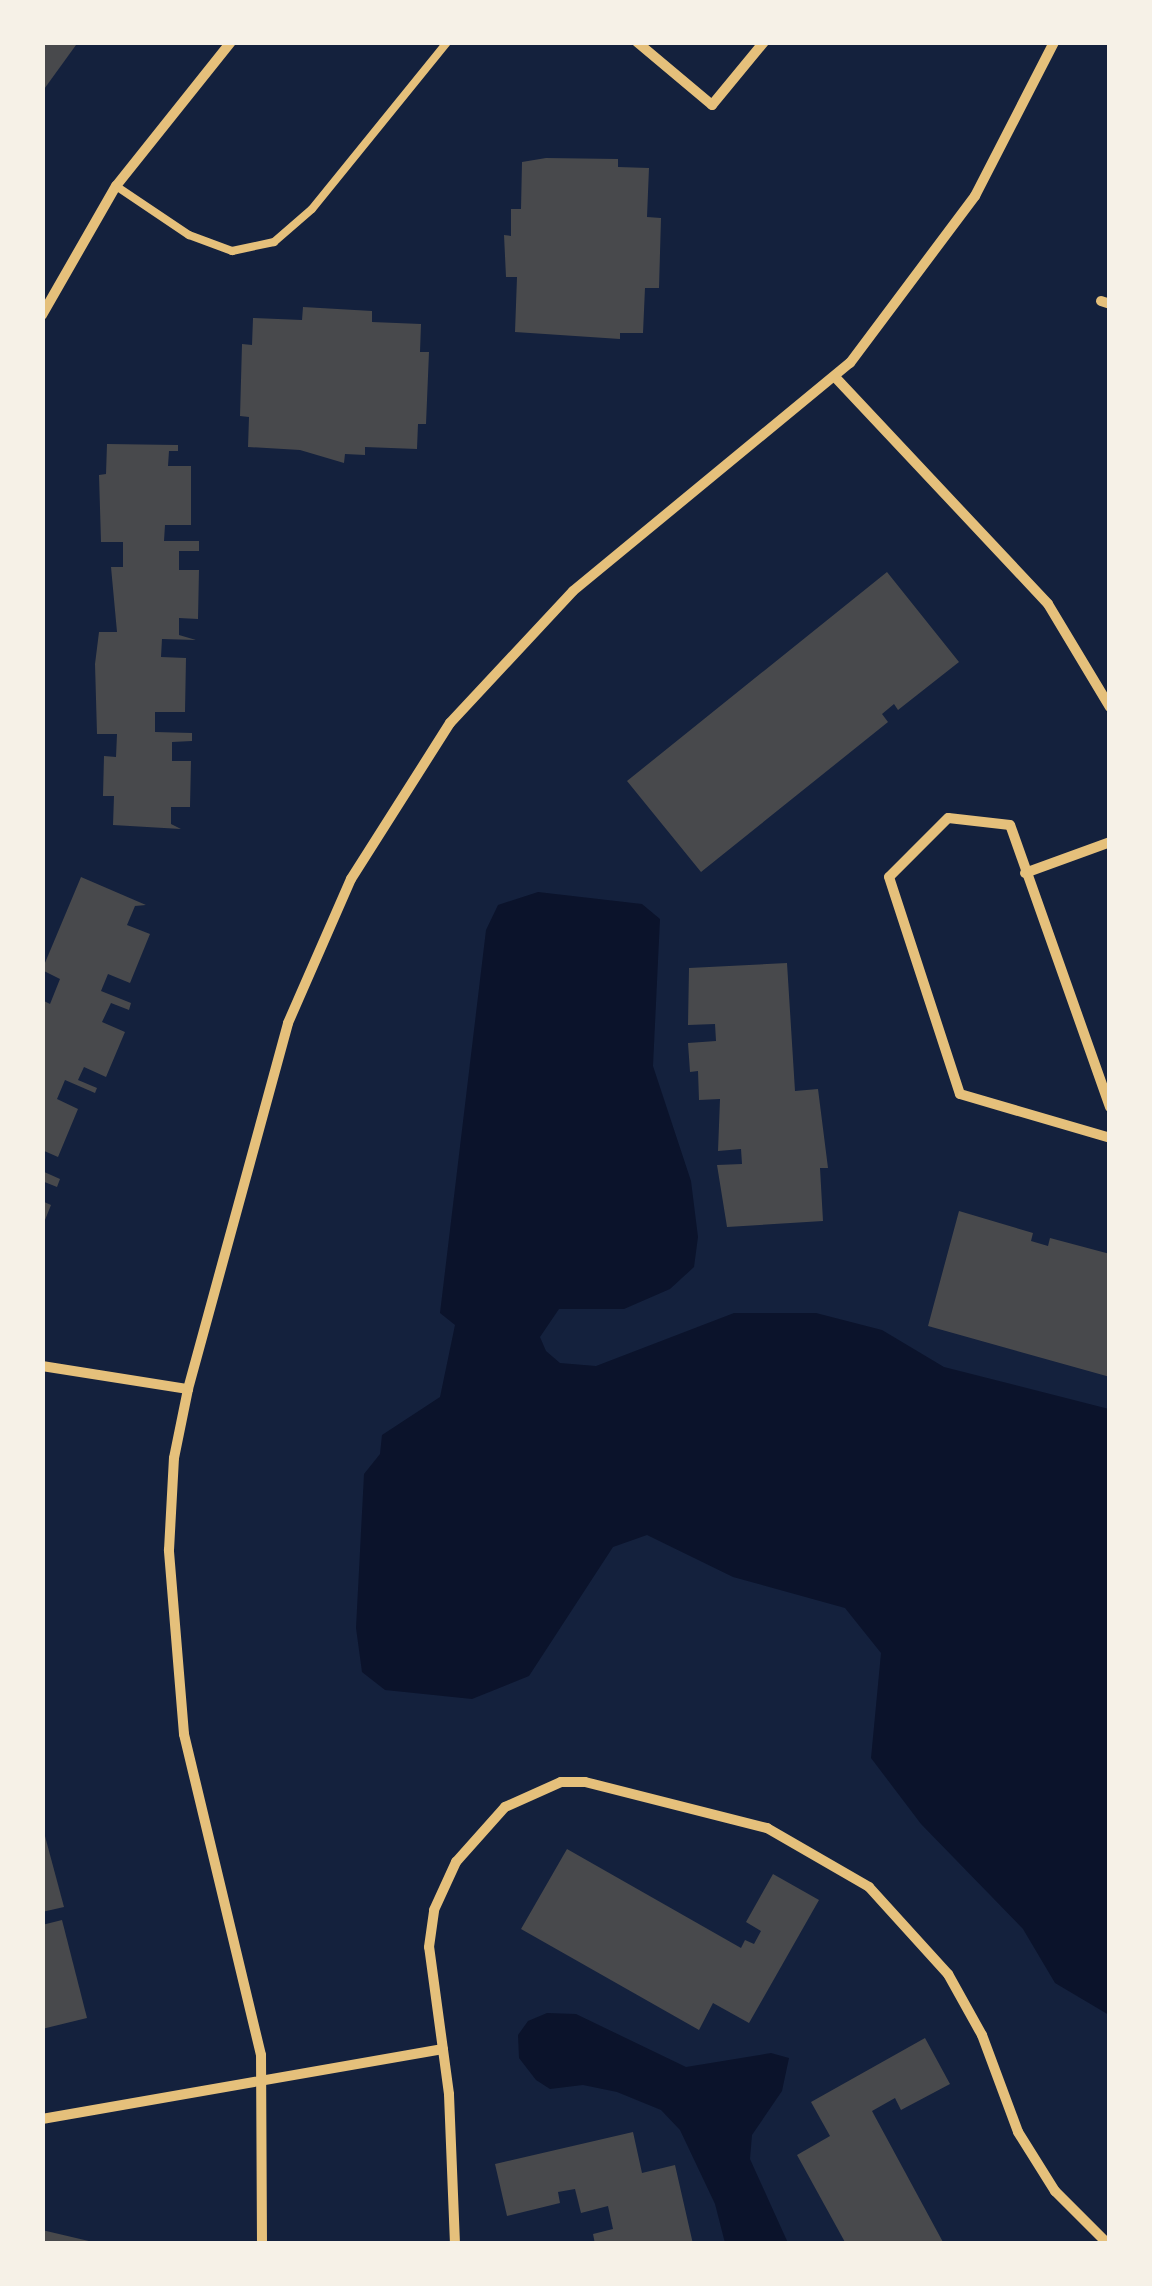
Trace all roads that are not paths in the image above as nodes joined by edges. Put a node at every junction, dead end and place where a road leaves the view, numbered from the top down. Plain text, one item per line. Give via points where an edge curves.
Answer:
1 (230, 42) edge
2 (448, 42) edge
3 (637, 42) edge
4 (764, 42) edge
5 (1054, 42) edge
6 (116, 186) junction
7 (42, 315) edge
8 (835, 377) junction
9 (1110, 707) edge
10 (1110, 842) edge
11 (1025, 873) junction
12 (1110, 1106) edge
13 (1110, 1138) edge
14 (42, 1366) edge
15 (188, 1389) junction
16 (443, 2049) junction
17 (264, 2078) junction
18 (42, 2119) edge
19 (262, 2244) edge
20 (455, 2244) edge
21 (1108, 2244) edge

1 - 6 street
2 - 6 lane via 312,209 274,242 232,252 188,236
3 - 4 street via 712,105
5 - 8 street via 950,235
6 - 7 street
8 - 9 street via 1048,604
8 - 15 street via 590,576 524,638 450,723 397,800 321,940 288,1023
10 - 11 street
11 - 12 street
11 - 13 street via 1010,825 948,818 888,877 960,1094
14 - 15 street
15 - 17 street via 171,1504 175,1665 200,1801 252,1996
16 - 17 street
16 - 20 street
16 - 21 street via 431,1921 456,1862 494,1816 515,1799 561,1782 700,1806 767,1828 830,1860 919,1937 982,2035 1018,2132 1042,2172
17 - 18 street
17 - 19 street

